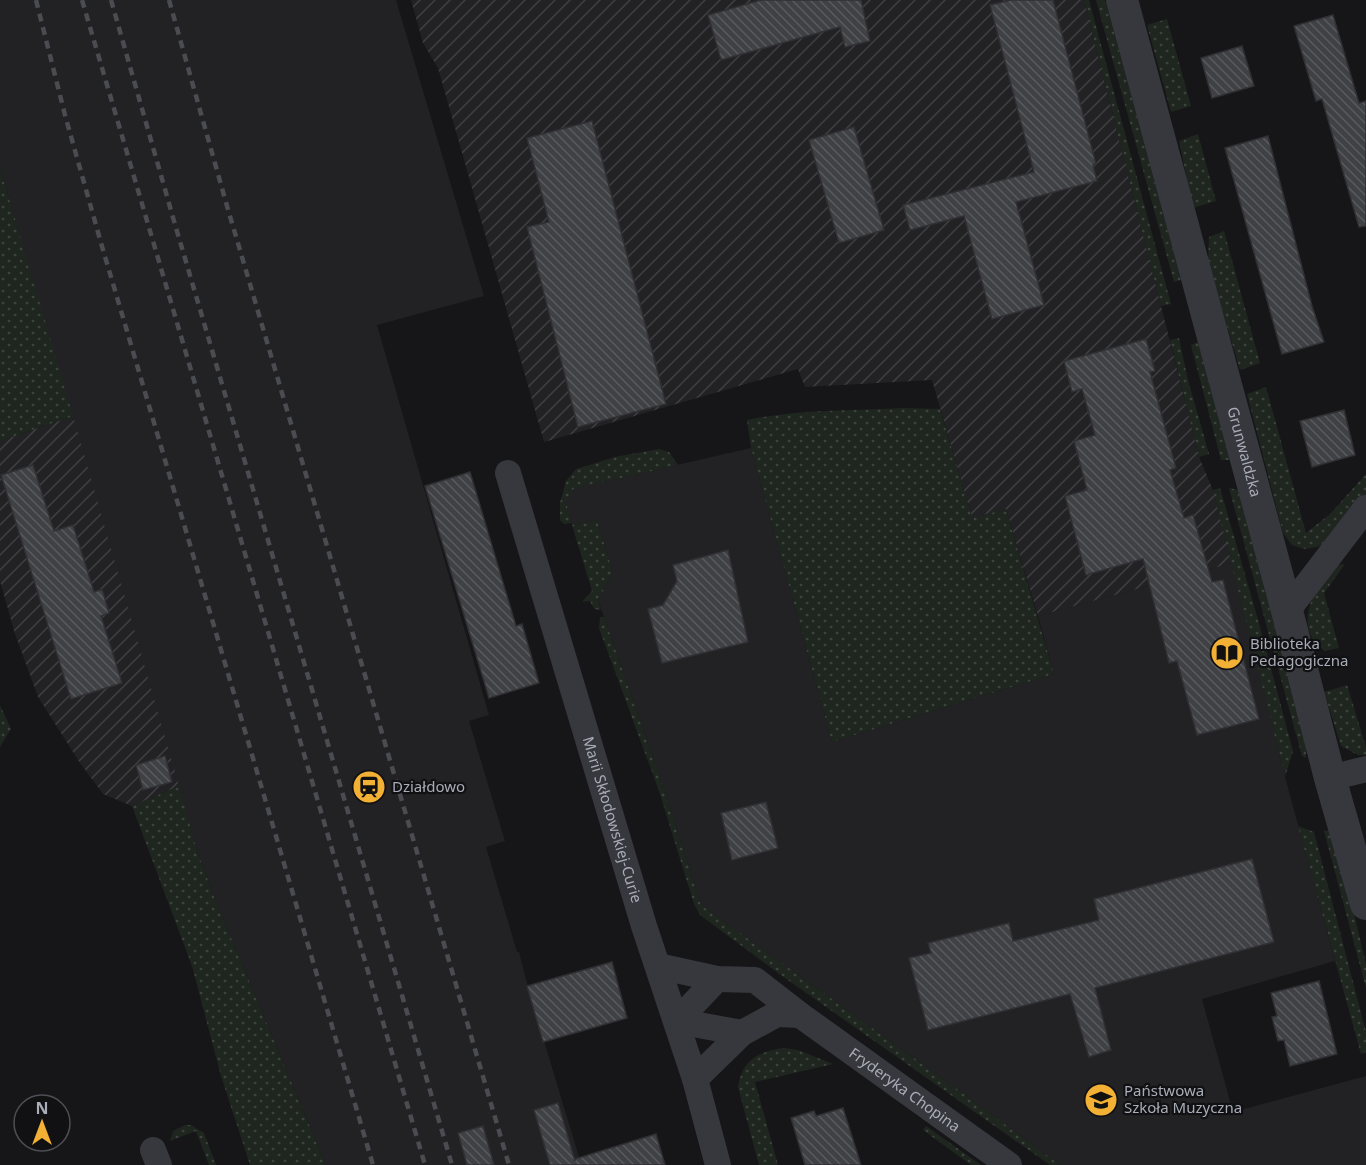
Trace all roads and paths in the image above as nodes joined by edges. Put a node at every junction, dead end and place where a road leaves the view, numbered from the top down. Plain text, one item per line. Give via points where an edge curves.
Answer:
1 (1122, 0) edge
2 (508, 473) dead end
3 (1366, 508) edge
4 (1287, 611) junction
5 (1366, 769) edge
6 (1330, 778) junction
7 (1366, 904) edge
8 (657, 966) junction
9 (717, 979) junction
10 (800, 1015) junction
11 (677, 1021) junction
12 (742, 1033) junction
13 (695, 1079) junction
14 (718, 1165) edge
15 (1009, 1165) edge

1 - 4 street, Grunwaldzka
2 - 8 street, Marii Skłodowskiej-Curie
3 - 4 street
4 - 6 street, Grunwaldzka
5 - 6 street
6 - 7 street, Grunwaldzka
8 - 9 street, Fryderyka Chopina
8 - 11 street, Marii Skłodowskiej-Curie
9 - 10 street, Fryderyka Chopina via 755,980
9 - 11 street
10 - 12 street via 777,1014
10 - 15 street, Fryderyka Chopina
11 - 12 street
11 - 13 street, Marii Skłodowskiej-Curie
12 - 13 street
13 - 14 street, Marii Skłodowskiej-Curie

